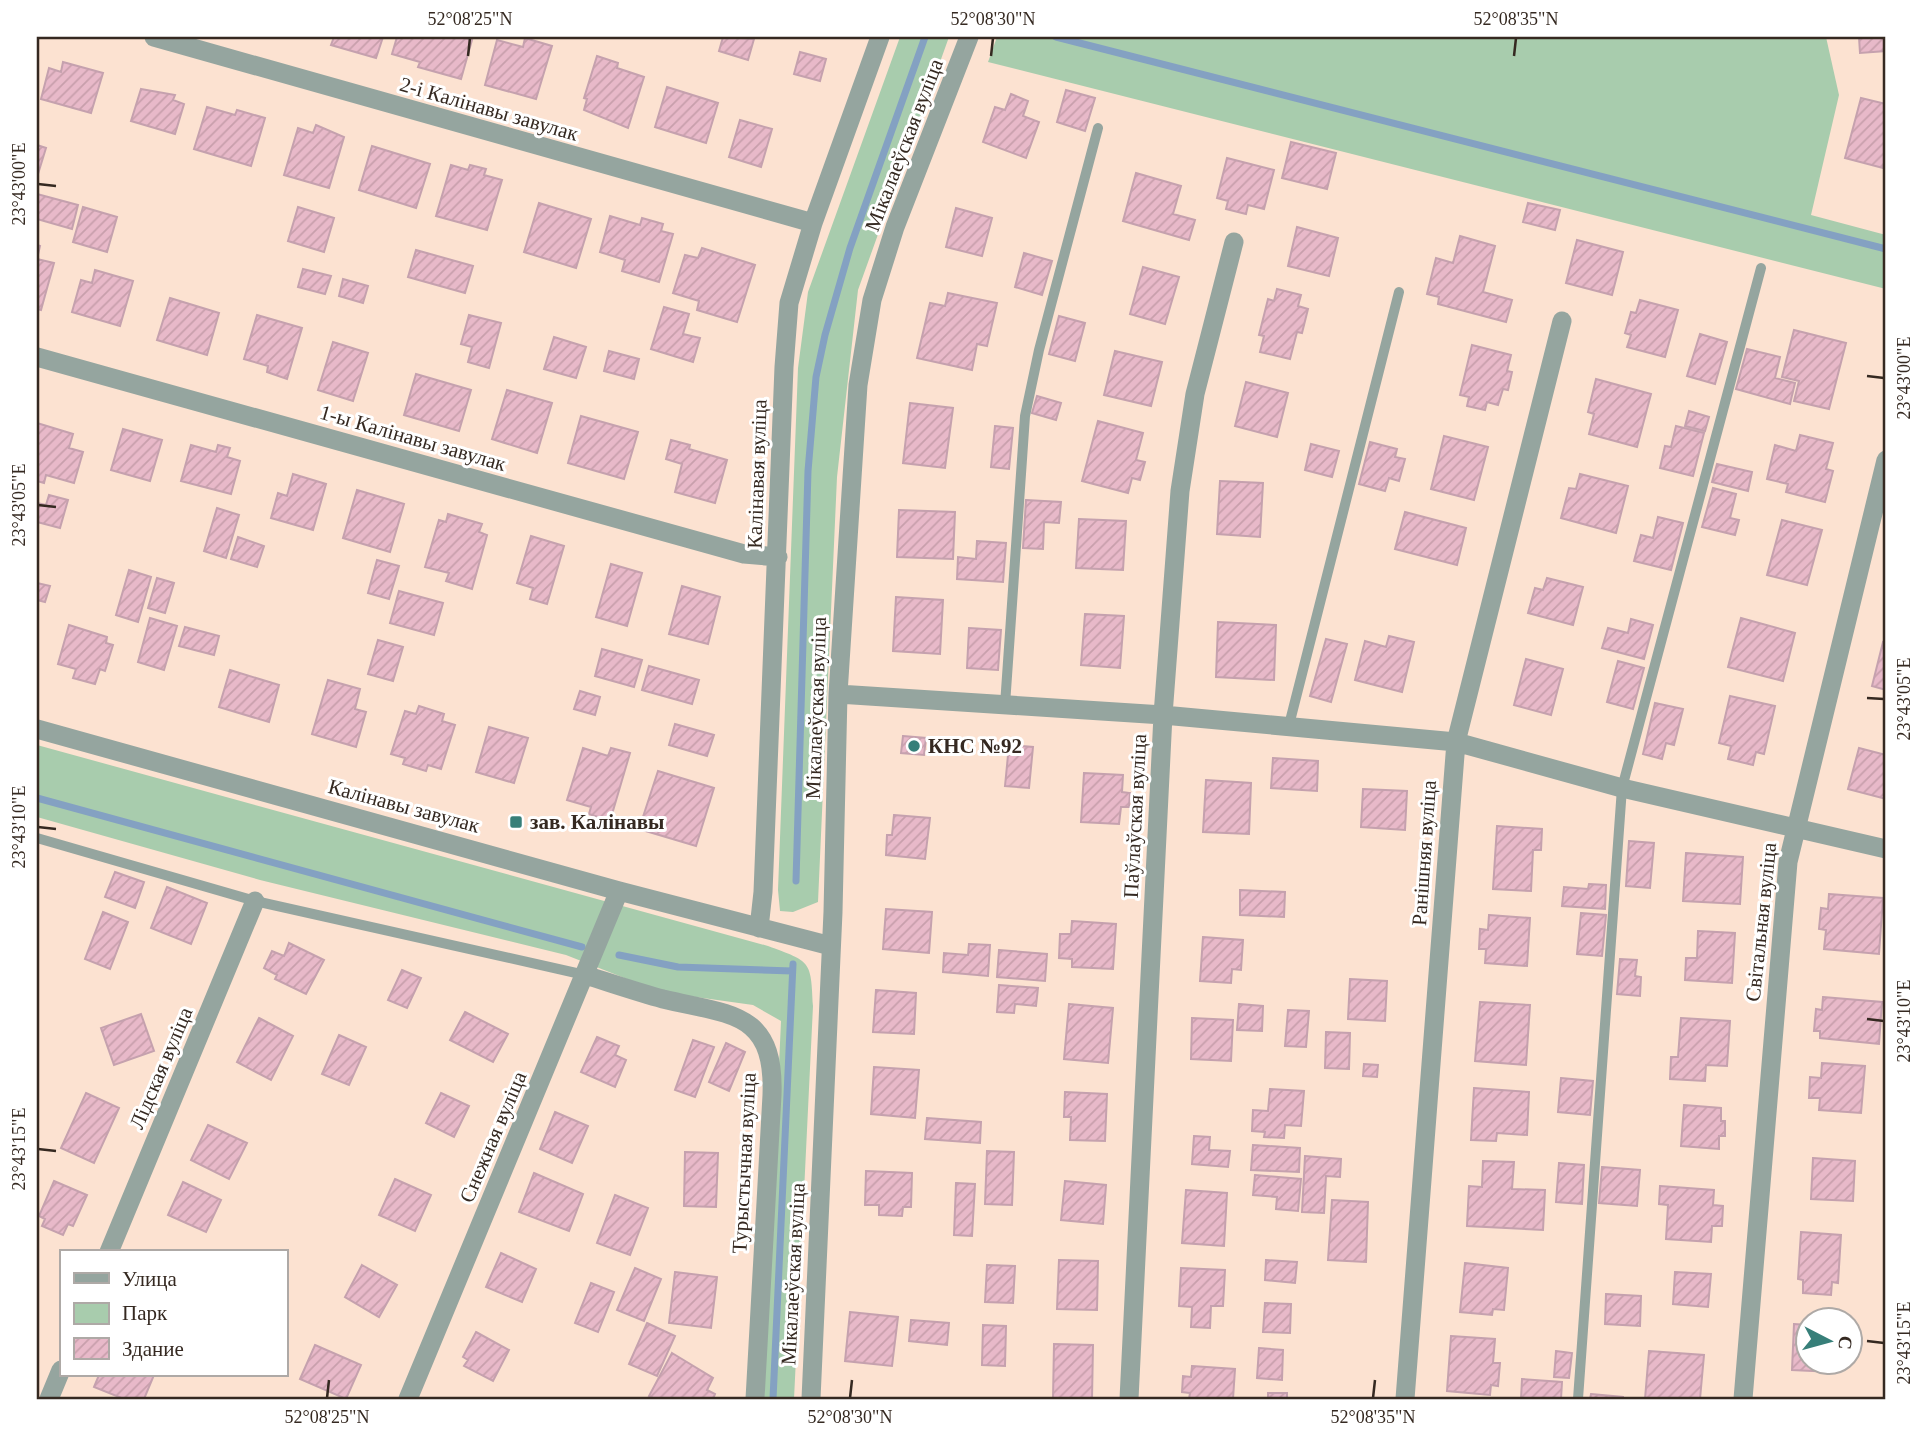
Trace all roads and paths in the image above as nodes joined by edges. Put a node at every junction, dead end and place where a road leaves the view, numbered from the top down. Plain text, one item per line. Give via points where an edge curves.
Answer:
1 (154, 37) edge
2 (880, 37) edge
3 (969, 37) edge
4 (1098, 128) dead end
5 (813, 223) junction
6 (1234, 242) dead end
7 (1760, 268) dead end
8 (1399, 292) dead end
9 (1562, 321) dead end
10 (37, 357) edge
11 (1886, 460) edge
12 (778, 557) junction
13 (838, 694) junction
14 (1005, 705) junction
15 (1163, 715) junction
16 (37, 729) edge
17 (1288, 729) junction
18 (1455, 742) junction
19 (1622, 788) junction
20 (1796, 826) junction
21 (37, 838) edge
22 (1886, 849) edge
23 (619, 891) junction
24 (255, 901) junction
25 (758, 928) junction
26 (831, 946) junction
27 (585, 975) junction
28 (110, 1250) edge
29 (60, 1372) edge
30 (49, 1399) edge
31 (408, 1399) edge
32 (755, 1399) edge
33 (811, 1399) edge
34 (1129, 1399) edge
35 (1405, 1399) edge
36 (1578, 1399) edge
37 (1743, 1399) edge

1 - 5 street, 2-і Калінавы завулак
2 - 5 street, Калінавая вуліца
3 - 13 street, Мікалаеўская вуліца via 895,227 869,313 850,472
4 - 14 lane via 1025,416
5 - 12 street, Калінавая вуліца via 789,303
6 - 15 street, Паўлаўская вуліца via 1195,394 1184,457
7 - 19 lane
8 - 17 lane
9 - 18 street, Ранішняя вуліца
10 - 12 street, 1-ы Калінавы завулак via 744,554
11 - 20 street, Світальная вуліца
12 - 25 street, Калінавая вуліца via 764,892
13 - 14 street
13 - 26 street, Мікалаеўская вуліца
14 - 15 street
15 - 17 street
15 - 34 street, Паўлаўская вуліца
16 - 23 street, Калінавы завулак
17 - 18 street
18 - 19 street
18 - 35 street, Ранішняя вуліца
19 - 20 street
19 - 36 lane
20 - 22 street
20 - 37 street, Світальная вуліца via 1779,948
21 - 24 lane
23 - 25 street, Калінавы завулак
23 - 27 street, Снежная вуліца
24 - 27 lane
24 - 28 street, Лідская вуліца
25 - 26 street, Калінавы завулак
26 - 33 street, Мікалаеўская вуліца
27 - 31 street, Снежная вуліца
27 - 32 street, Турыстычная вуліца via 663,999 729,1012 754,1027 768,1050 772,1087
29 - 30 street

